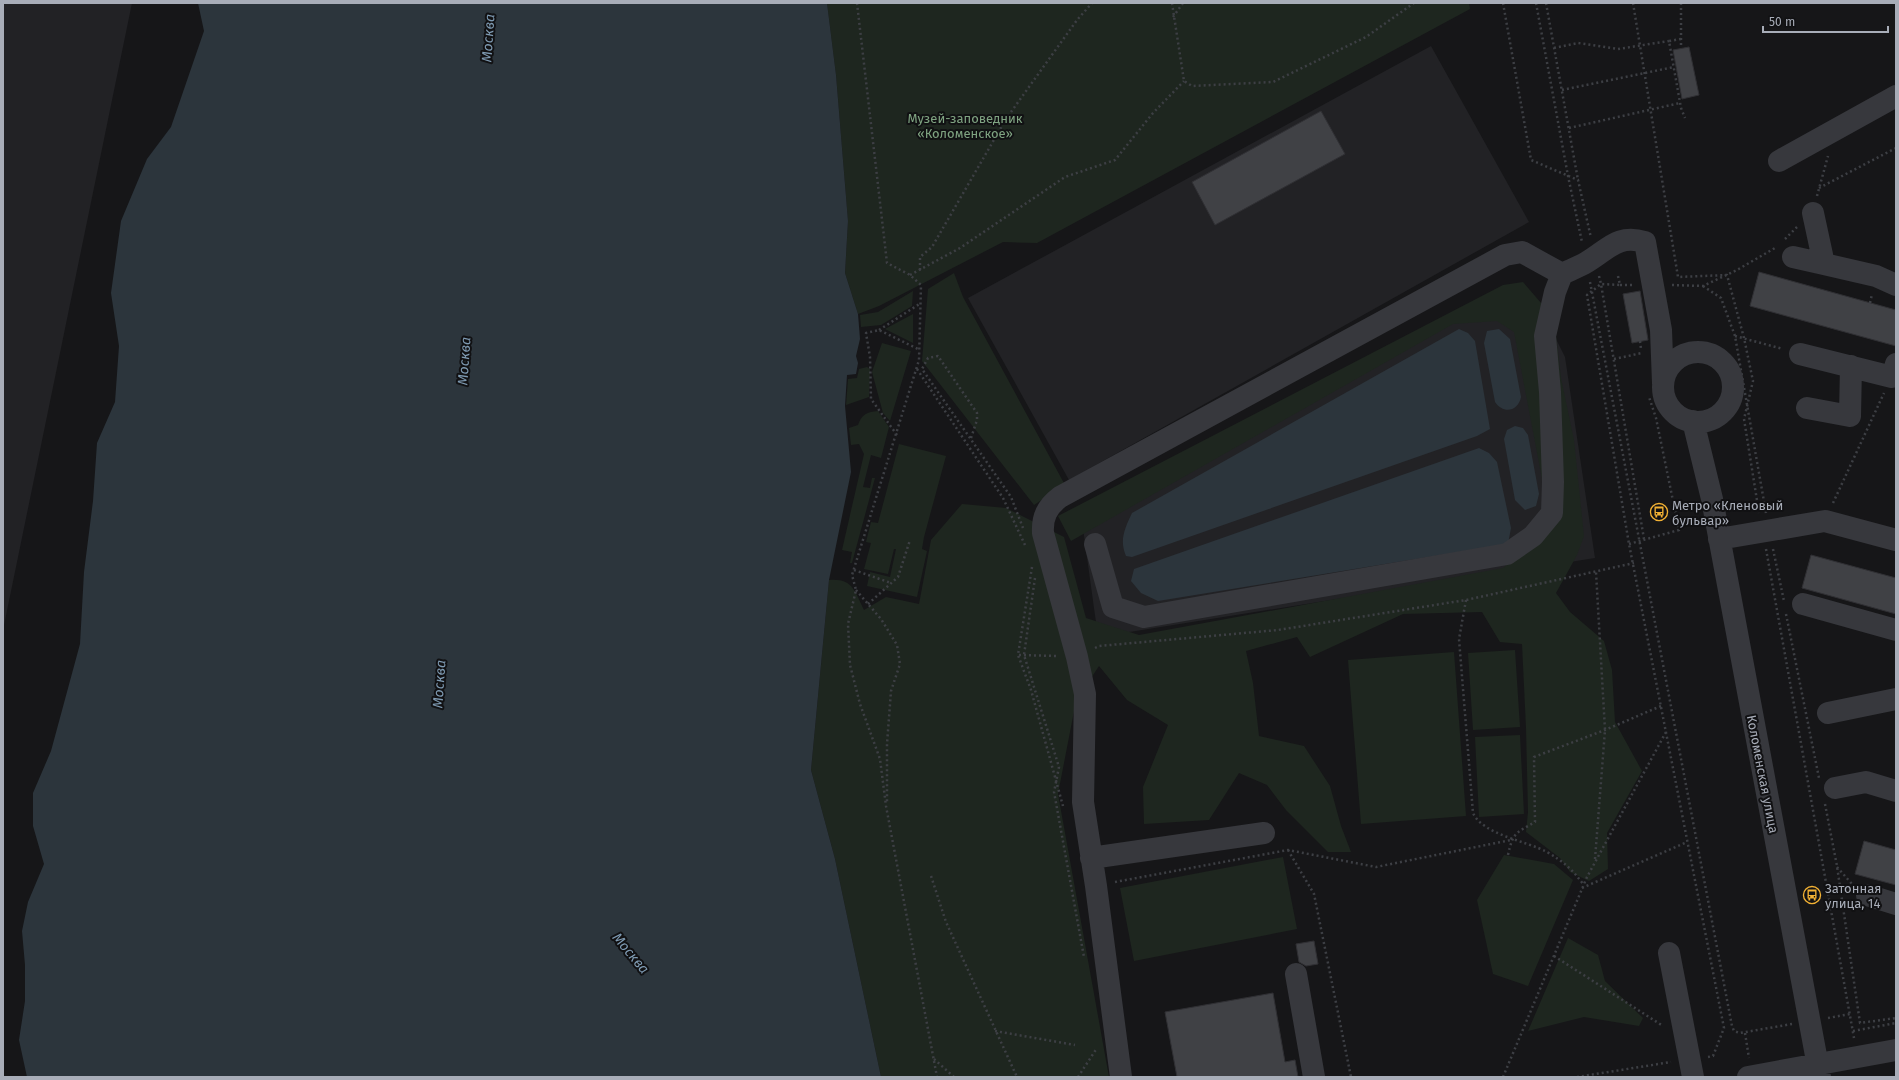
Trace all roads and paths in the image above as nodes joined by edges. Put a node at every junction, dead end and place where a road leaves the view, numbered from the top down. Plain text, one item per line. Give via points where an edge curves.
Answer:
1 (857, 3) edge
2 (1092, 3) edge
3 (1172, 3) edge
4 (1183, 3) edge
5 (1414, 3) edge
6 (1536, 3) edge
7 (1546, 3) edge
8 (1633, 3) edge
9 (1681, 3) edge
10 (1173, 17) junction
11 (1681, 39) junction
12 (1669, 41) junction
13 (1640, 46) junction
14 (1554, 48) junction
15 (1681, 48) dead end
16 (1674, 67) junction
17 (1645, 72) junction
18 (1184, 81) junction
19 (1562, 90) junction
20 (1896, 96) edge
21 (1680, 103) junction
22 (1651, 110) junction
23 (1685, 118) dead end
24 (1569, 128) junction
25 (1896, 148) edge
26 (1829, 152) dead end
27 (1779, 161) dead end
28 (1578, 180) dead end
29 (1818, 188) junction
30 (1813, 213) junction
31 (1785, 247) junction
32 (1586, 263) junction
33 (1824, 264) junction
34 (920, 270) junction
35 (1562, 274) junction
36 (910, 275) junction
37 (1727, 275) junction
38 (1618, 276) dead end
39 (1896, 285) edge
40 (921, 303) junction
41 (878, 330) junction
42 (1661, 330) junction
43 (1735, 336) junction
44 (1744, 338) junction
45 (1640, 342) dead end
46 (920, 350) junction
47 (1698, 352) junction
48 (1642, 353) junction
49 (1800, 354) joint
50 (1614, 359) junction
51 (1644, 360) dead end
52 (1851, 366) junction
53 (917, 368) junction
54 (1894, 370) edge
55 (1656, 388) junction
56 (1747, 404) junction
57 (1807, 408) dead end
58 (1718, 415) junction
59 (1693, 421) junction
60 (897, 435) junction
61 (972, 438) junction
62 (1706, 471) junction
63 (1825, 521) junction
64 (1024, 530) dead end
65 (1766, 531) junction
66 (1644, 539) junction
67 (1719, 539) junction
68 (910, 540) dead end
69 (1896, 540) edge
70 (1639, 541) junction
71 (1095, 544) dead end
72 (1629, 544) dead end
73 (1026, 547) dead end
74 (854, 570) junction
75 (1596, 572) junction
76 (891, 583) junction
77 (856, 590) junction
78 (1466, 600) junction
79 (868, 604) junction
80 (1803, 604) dead end
81 (1896, 630) edge
82 (1018, 655) junction
83 (1024, 655) junction
84 (1077, 657) junction
85 (1896, 699) edge
86 (1661, 706) junction
87 (1828, 713) dead end
88 (1605, 730) junction
89 (1666, 732) junction
90 (1056, 779) junction
91 (1826, 790) junction
92 (1896, 791) edge
93 (886, 806) junction
94 (1063, 808) dead end
95 (1264, 833) dead end
96 (1512, 840) junction
97 (1688, 842) junction
98 (1288, 850) junction
99 (1508, 855) dead end
100 (1091, 858) junction
101 (1595, 862) junction
102 (1837, 866) junction
103 (931, 876) dead end
104 (1583, 885) junction
105 (1096, 886) junction
106 (1582, 888) junction
107 (1867, 895) joint
108 (1896, 904) edge
109 (1669, 953) dead end
110 (1554, 956) junction
111 (1084, 957) dead end
112 (1296, 974) dead end
113 (1896, 1018) edge
114 (1896, 1024) edge
115 (995, 1031) junction
116 (1075, 1045) dead end
117 (1101, 1050) dead end
118 (1896, 1050) edge
119 (933, 1058) junction
120 (1689, 1059) edge
121 (1818, 1071) edge
122 (937, 1077) edge
123 (954, 1077) edge
124 (1016, 1077) edge
125 (1078, 1077) edge
126 (1121, 1077) edge
127 (1314, 1077) edge
128 (1351, 1077) edge
129 (1503, 1077) edge
130 (1577, 1077) edge
131 (1750, 1077) edge

1 - 36 path via 887,263
2 - 34 path via 1006,119 932,248 920,257
3 - 10 path
4 - 10 path
5 - 18 path via 1366,37 1273,82 1192,86
6 - 32 path
7 - 14 path
8 - 13 path
9 - 11 path
10 - 18 path
11 - 12 path
11 - 15 path
12 - 13 path
12 - 16 path
13 - 14 path via 1618,49 1578,43
13 - 17 path
14 - 19 path
16 - 17 path
16 - 21 path
17 - 19 path
17 - 22 path
18 - 34 path via 1152,113 1115,160 1065,177 960,248
19 - 24 path
20 - 27 street
21 - 22 path
21 - 23 path
22 - 24 path
22 - 37 path via 1678,277
24 - 28 path
25 - 29 path
26 - 29 path
29 - 30 path
30 - 31 path
30 - 33 street
31 - 33 street
31 - 37 path via 1773,250
32 - 35 street
32 - 42 street via 1614,243 1633,238 1645,242
32 - 70 path
33 - 39 street via 1876,276
34 - 36 path
35 - 71 street via 1545,336 1550,392 1552,513 1533,536 1507,554 1144,617 1113,608
35 - 84 street via 1522,252 1505,255 1051,503 1042,522 1043,533
36 - 40 path via 921,285
37 - 43 path via 1702,286 1721,298
37 - 44 path
38 - 50 path via 1620,285 1601,284
40 - 41 path
40 - 46 path
41 - 46 path
41 - 60 path via 866,334 872,398
42 - 47 street, Коломенская улица via 1671,341
42 - 55 street
43 - 44 path
43 - 56 path
44 - 49 path
44 - 56 path via 1753,381
45 - 48 path
46 - 53 path
47 - 55 street via 1678,358
47 - 58 street, Коломенская улица via 1719,359 1731,376 1731,398
48 - 50 path
48 - 51 path
49 - 52 street
50 - 66 path
52 - 54 street
52 - 57 street via 1850,416
53 - 60 path
53 - 73 path via 1003,498
54 - 63 path
55 - 59 street via 1672,410
55 - 66 path via 1656,418 1678,530
56 - 65 path
56 - 65 path via 1744,418
58 - 59 street
58 - 62 street, Коломенская улица
59 - 62 street, Коломенская улица
60 - 74 path
61 - 61 path via 978,420 977,414 938,356 928,358 922,369 968,438
61 - 64 path via 1011,498
62 - 67 street, Коломенская улица
63 - 65 street
63 - 69 street
65 - 67 street
65 - 91 path
65 - 114 path via 1853,1031
66 - 70 path
67 - 121 street, Коломенская улица
68 - 76 path via 898,577
70 - 72 path
70 - 131 path via 1732,1026 1734,1031 1745,1033
74 - 76 path
74 - 77 path via 852,575
75 - 78 path
75 - 86 path via 1634,563
75 - 88 path
76 - 79 path
77 - 79 path
77 - 93 path via 848,624 850,665 860,704 880,759
78 - 84 path via 1278,630 1099,646
78 - 96 path via 1459,639 1473,813 1476,820
79 - 93 path via 897,645 900,664 892,691 887,744
80 - 81 street
82 - 83 path
82 - 83 path via 1033,562 1036,569
82 - 90 path via 1031,690
83 - 84 path
83 - 90 path via 1060,767
84 - 100 street via 1085,694 1083,802
85 - 87 street
86 - 88 path
86 - 89 path
88 - 96 path via 1534,757 1535,822 1516,834
88 - 101 path
89 - 97 path
89 - 101 path
90 - 94 path
90 - 111 path via 1054,792
91 - 92 street via 1866,782
91 - 102 path
93 - 119 path
95 - 100 street
96 - 98 path via 1376,867
96 - 99 path
96 - 104 path via 1546,851 1570,867
97 - 106 path
97 - 120 path via 1724,1028 1713,1056
98 - 105 path
98 - 128 path via 1314,894
100 - 105 street
101 - 104 path
102 - 107 path via 1856,888
102 - 113 path via 1860,1023
103 - 115 path via 946,922
104 - 106 path
105 - 126 street
106 - 110 path
107 - 108 street
109 - 120 street
110 - 120 path
110 - 129 path
112 - 127 street
115 - 116 path
115 - 124 path
117 - 125 path via 1100,1044
118 - 121 street
119 - 122 path
119 - 123 path
120 - 130 path
121 - 131 street

